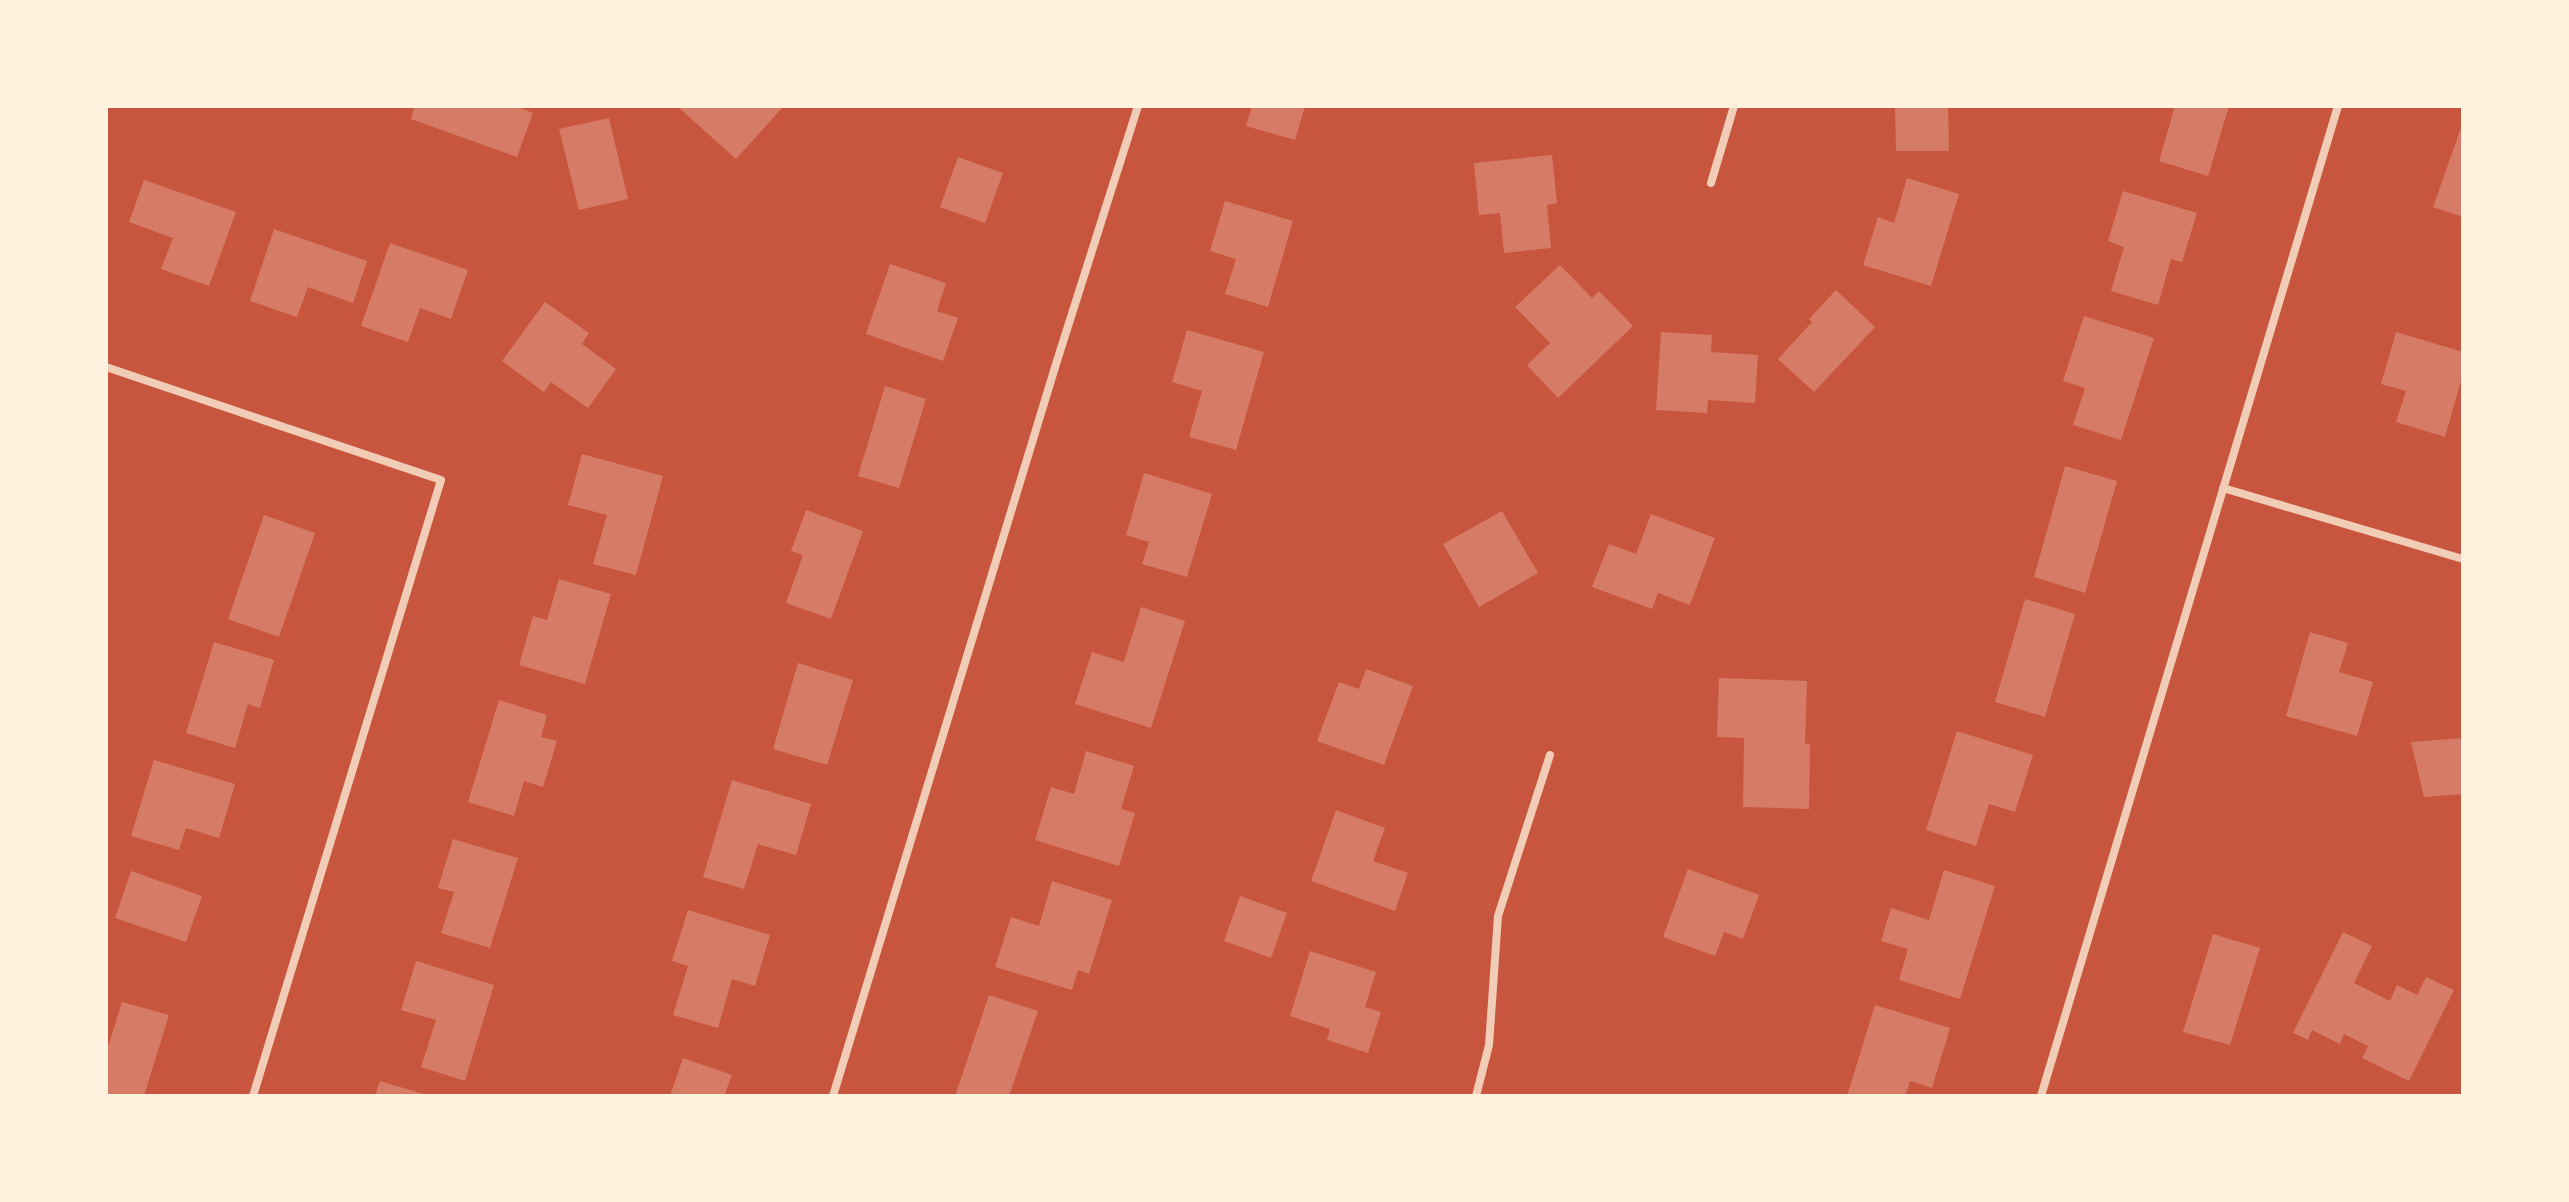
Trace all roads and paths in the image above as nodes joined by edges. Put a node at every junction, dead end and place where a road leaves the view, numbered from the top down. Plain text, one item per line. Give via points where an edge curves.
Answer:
1 (1138, 106) edge
2 (1734, 106) edge
3 (2338, 106) edge
4 (1711, 183) dead end
5 (106, 367) edge
6 (2223, 488) junction
7 (2463, 559) edge
8 (1550, 755) dead end
9 (253, 1096) edge
10 (833, 1096) edge
11 (1476, 1096) edge
12 (2041, 1096) edge

1 - 10 street
2 - 4 street
3 - 6 street
5 - 9 street via 441,480
6 - 7 street
6 - 12 street
8 - 11 street via 1498,916 1489,1045

